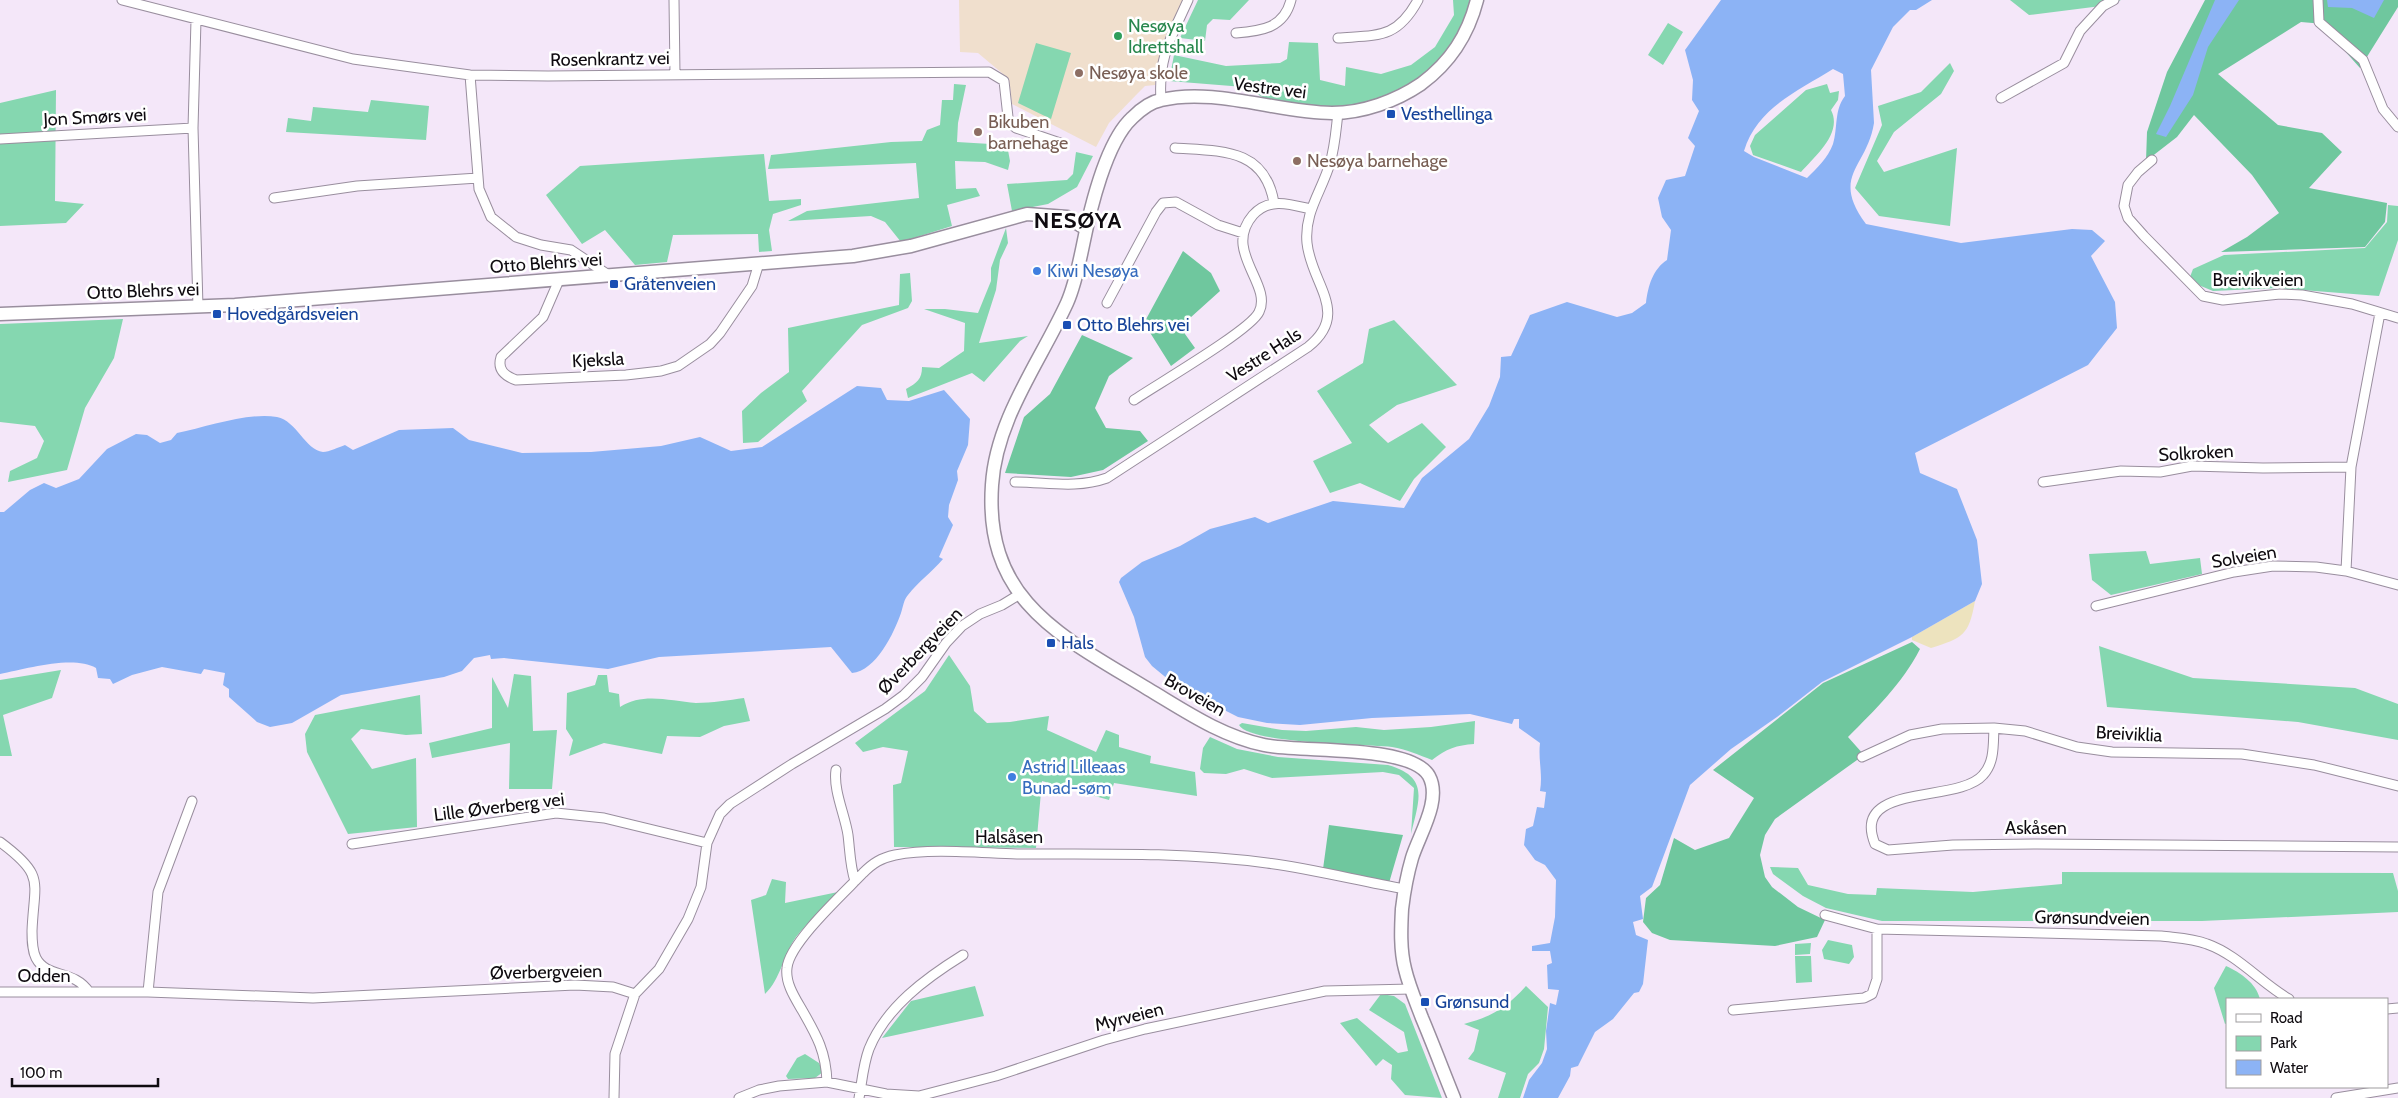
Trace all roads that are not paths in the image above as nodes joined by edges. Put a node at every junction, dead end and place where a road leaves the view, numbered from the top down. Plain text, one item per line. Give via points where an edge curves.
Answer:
1 (122, 0) edge
2 (674, 0) edge
3 (1188, 0) edge
4 (1291, 0) edge
5 (1418, 0) edge
6 (1477, 0) edge
7 (2114, 0) edge
8 (2318, 0) edge
9 (196, 20) junction
10 (1236, 33) dead end
11 (1338, 38) dead end
12 (675, 74) junction
13 (470, 75) junction
14 (2001, 98) dead end
15 (1161, 100) junction
16 (1338, 113) junction
17 (2398, 126) edge
18 (193, 128) junction
19 (0, 139) edge
20 (1063, 144) dead end
21 (1176, 148) dead end
22 (2152, 160) dead end
23 (478, 178) junction
24 (274, 198) dead end
25 (1274, 203) junction
26 (1310, 209) junction
27 (1091, 213) junction
28 (1067, 217) junction
29 (1086, 229) junction
30 (1243, 233) junction
31 (759, 263) junction
32 (610, 276) junction
33 (559, 280) junction
34 (1107, 303) dead end
35 (198, 308) junction
36 (2380, 313) junction
37 (0, 314) edge
38 (2398, 318) edge
39 (1134, 400) dead end
40 (2351, 467) junction
41 (1015, 482) dead end
42 (2043, 482) dead end
43 (2346, 571) junction
44 (2398, 585) edge
45 (1020, 594) junction
46 (2096, 606) dead end
47 (1994, 728) junction
48 (1862, 757) dead end
49 (836, 770) dead end
50 (2398, 786) edge
51 (192, 800) dead end
52 (0, 842) edge
53 (707, 843) junction
54 (352, 844) dead end
55 (2398, 846) edge
56 (855, 881) junction
57 (1405, 889) junction
58 (1825, 915) dead end
59 (1877, 929) junction
60 (963, 954) dead end
61 (1411, 989) junction
62 (0, 992) edge
63 (89, 992) junction
64 (148, 992) junction
65 (635, 994) junction
66 (2287, 998) edge
67 (1733, 1010) dead end
68 (827, 1082) junction
69 (2398, 1088) edge
70 (860, 1094) edge
71 (919, 1097) edge
72 (614, 1098) edge
73 (739, 1098) edge
74 (1454, 1098) edge
75 (2336, 1098) edge

1 - 9 street, Rosenkrantz vei
2 - 12 street
3 - 15 street via 1162,62 1159,75
4 - 10 street via 1282,20 1271,28
5 - 11 street via 1408,17 1391,31
6 - 16 street, Vestre vei via 1468,29 1458,47 1427,79 1386,103
7 - 14 street via 2099,10 2080,31 2064,63
8 - 17 street via 2319,22 2363,60 2383,109
9 - 13 street, Rosenkrantz vei via 353,59
9 - 18 street
12 - 13 street, Rosenkrantz vei
12 - 20 street, Rosenkrantz vei via 989,72 1004,81 1010,123
13 - 23 street
15 - 16 street, Vestre vei via 1209,99
15 - 27 street, Vestre vei via 1139,112 1122,129 1109,154
16 - 26 street, Vestre Hals via 1330,163
18 - 19 street, Jon Smørs vei
18 - 35 street
21 - 25 street via 1228,153 1249,160 1267,180
22 - 36 street, Breivikveien via 2128,186 2124,206 2128,218 2203,296 2223,300 2302,294
23 - 24 street via 357,186
23 - 32 street via 487,211 507,231 528,242 572,250
25 - 26 street
25 - 30 street via 1256,212
26 - 41 street, Vestre Hals via 1307,244 1329,318 1315,341 1107,478 1068,486
27 - 28 street
27 - 29 street, Vestre vei
28 - 29 street, Otto Blehrs vei
28 - 31 street, Otto Blehrs vei via 1027,214 883,252
29 - 45 street, Broveien via 1069,299 1012,413 994,467 991,495 995,534 1005,565
30 - 34 street via 1218,225 1176,202 1163,203
30 - 39 street via 1247,260 1261,294 1259,313 1231,337
31 - 32 street, Otto Blehrs vei
31 - 33 street, Kjeksla via 752,286 720,333 703,350 678,366 626,375 508,378 499,364 501,357 543,317
32 - 33 street, Otto Blehrs vei
33 - 35 street, Otto Blehrs vei
35 - 37 street, Otto Blehrs vei
36 - 38 street, Breivikveien
36 - 40 street
40 - 42 street, Solkroken via 2192,466 2160,472 2121,471
40 - 43 street
43 - 44 street, Solveien
43 - 46 street, Solveien via 2273,566 2234,572
45 - 53 street, Øverbergveien via 962,626 922,676 885,709 730,804 717,821
45 - 57 street, Broveien via 1037,616 1073,643 1222,731 1268,746 1394,756 1418,765 1431,781 1432,801 1413,853
47 - 48 street, Breiviklia via 1942,729 1910,735
47 - 50 street, Breiviklia via 2025,731 2077,747 2112,752 2242,754 2314,765
47 - 55 street, Askåsen via 1993,754 1990,767 1983,776 1962,788 1893,800 1880,808 1870,826 1875,844 1888,850 2000,844
49 - 56 street
51 - 64 street via 158,892
52 - 63 street via 23,860 32,872 37,888 32,940 36,959 54,973 73,977
53 - 54 street, Lille Øverberg vei via 604,818 556,813
53 - 65 street, Øverbergveien via 701,887 688,919 659,969
56 - 57 street, Halsåsen via 872,863 909,853 1140,854 1268,863
56 - 68 street, Halsåsen via 800,939 790,954 786,969 793,994 821,1045
57 - 61 street, Broveien via 1403,952
58 - 59 street, Grønsundveien
59 - 66 street, Grønsundveien via 2192,939 2227,954
59 - 67 street via 1877,978 1872,994 1864,998
60 - 70 street via 911,993 885,1022 869,1050
61 - 71 street, Myrveien via 1325,990 1145,1029
61 - 74 street, Broveien
62 - 63 street, Odden
63 - 64 street, Øverbergveien
64 - 65 street, Øverbergveien via 313,998 575,985 613,987
65 - 72 street via 615,1054
68 - 70 street, Myrveien
68 - 73 street, Myrveien via 779,1086
69 - 75 street
70 - 71 street, Myrveien

